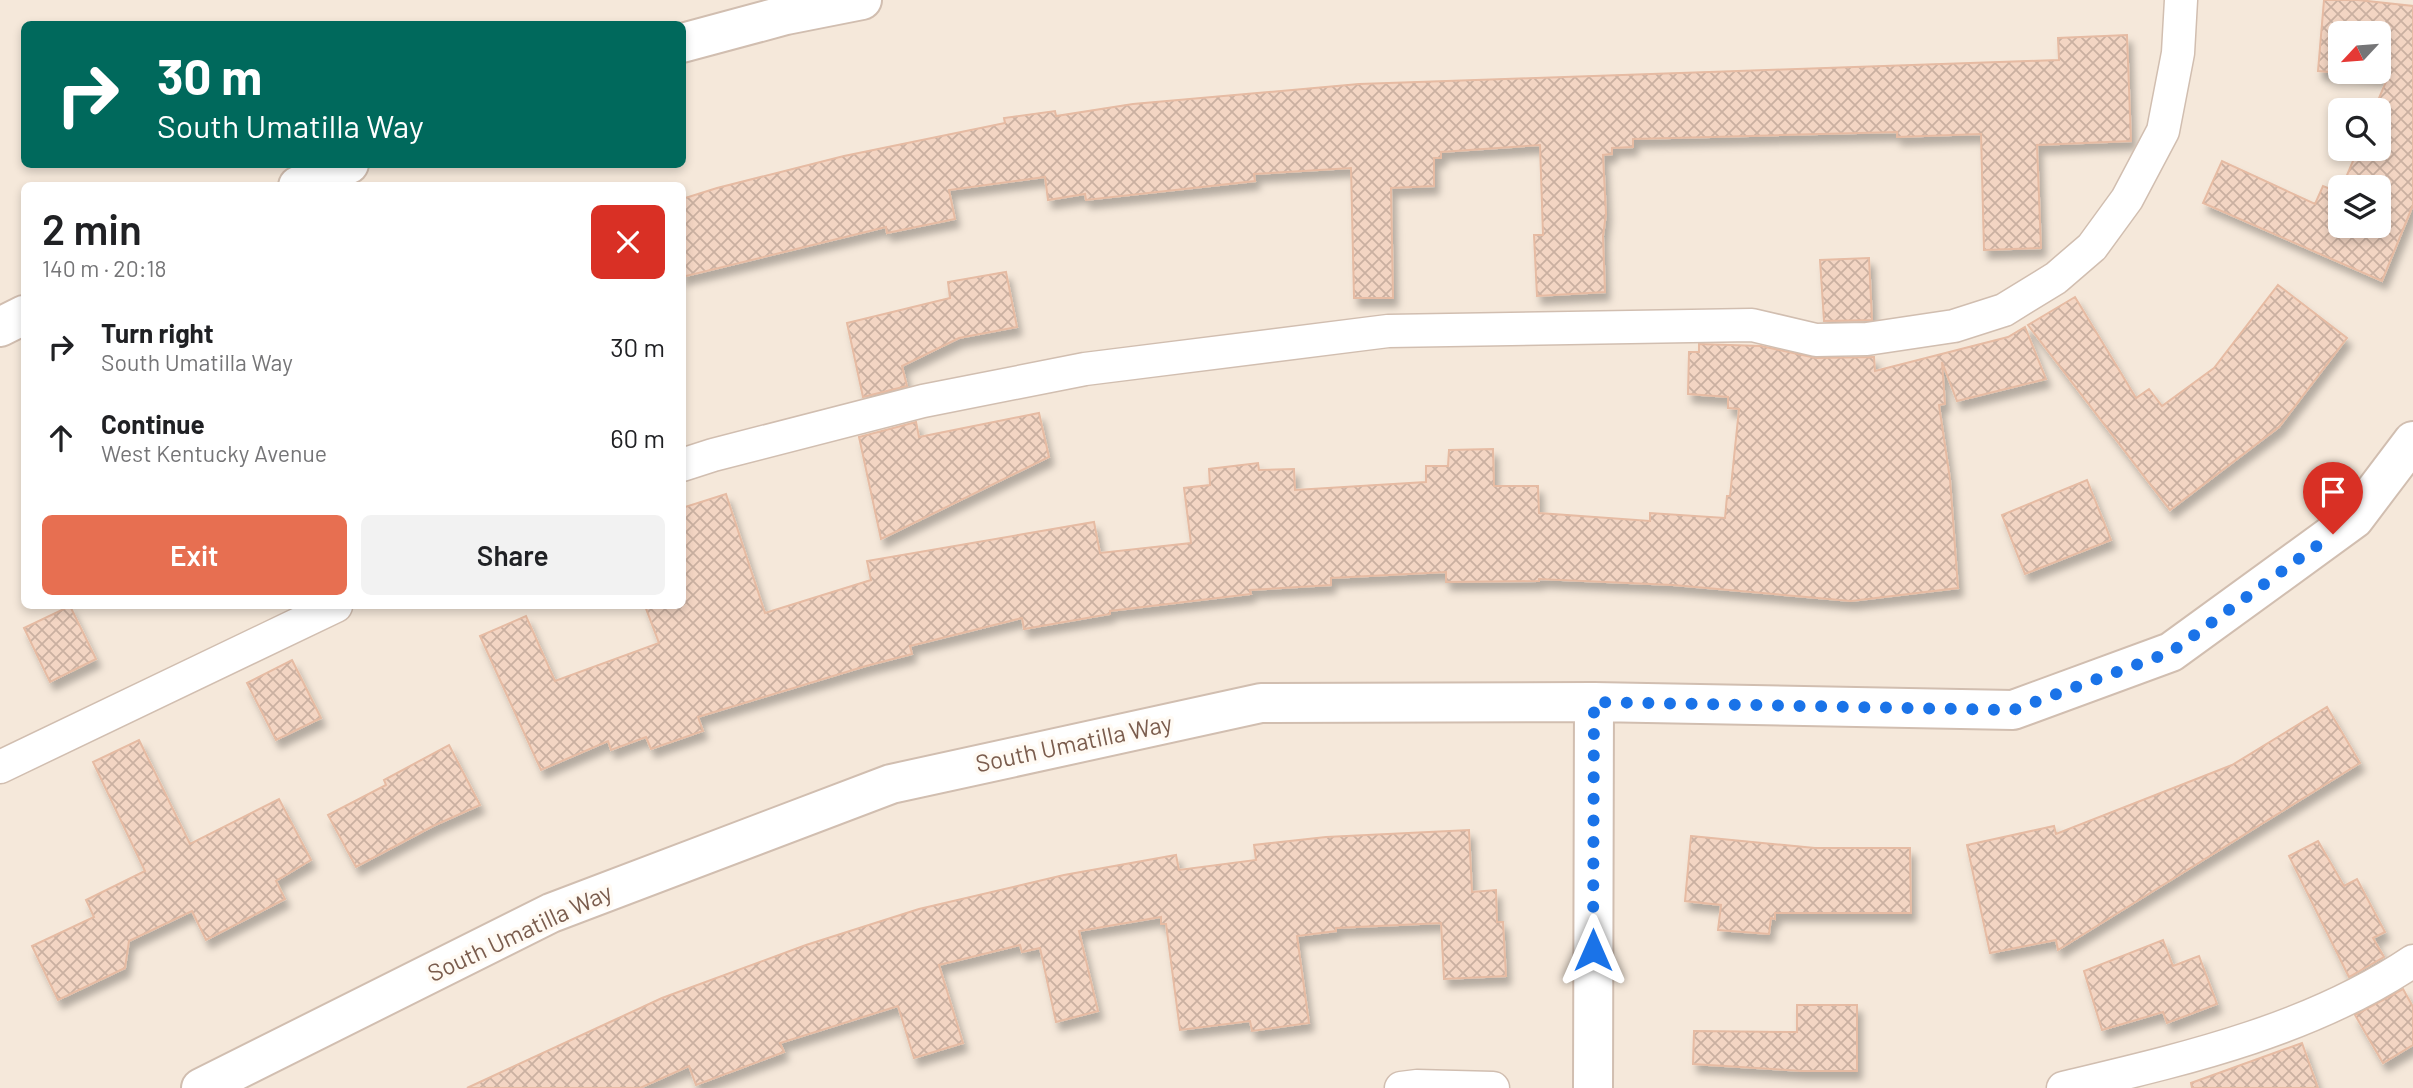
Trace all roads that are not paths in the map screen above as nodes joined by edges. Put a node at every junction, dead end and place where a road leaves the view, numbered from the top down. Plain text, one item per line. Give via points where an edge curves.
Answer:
1 (862, 0) edge
2 (2181, 0) edge
3 (686, 42) edge
4 (340, 168) edge
5 (307, 182) edge
6 (21, 316) edge
7 (0, 327) edge
8 (2413, 442) edge
9 (686, 465) edge
10 (331, 609) edge
11 (1594, 702) junction
12 (0, 767) edge
13 (2413, 961) edge
14 (201, 1088) edge
15 (1401, 1088) edge
16 (1493, 1088) edge
17 (1592, 1088) edge
18 (2063, 1088) edge

1 - 3 street
2 - 9 lane via 2178,53 2164,131 2127,199 2092,247 2056,278 2004,310 1954,326 1867,339 1816,340 1752,326 1388,331 1085,369 923,401
4 - 5 street
6 - 7 street
8 - 11 street, South Umatilla Way via 2354,519 2171,652 2013,710
10 - 12 lane
11 - 14 street, South Umatilla Way via 1261,703 891,784 551,913
11 - 17 street
13 - 18 lane via 2378,985 2291,1024 2177,1061
15 - 16 lane

